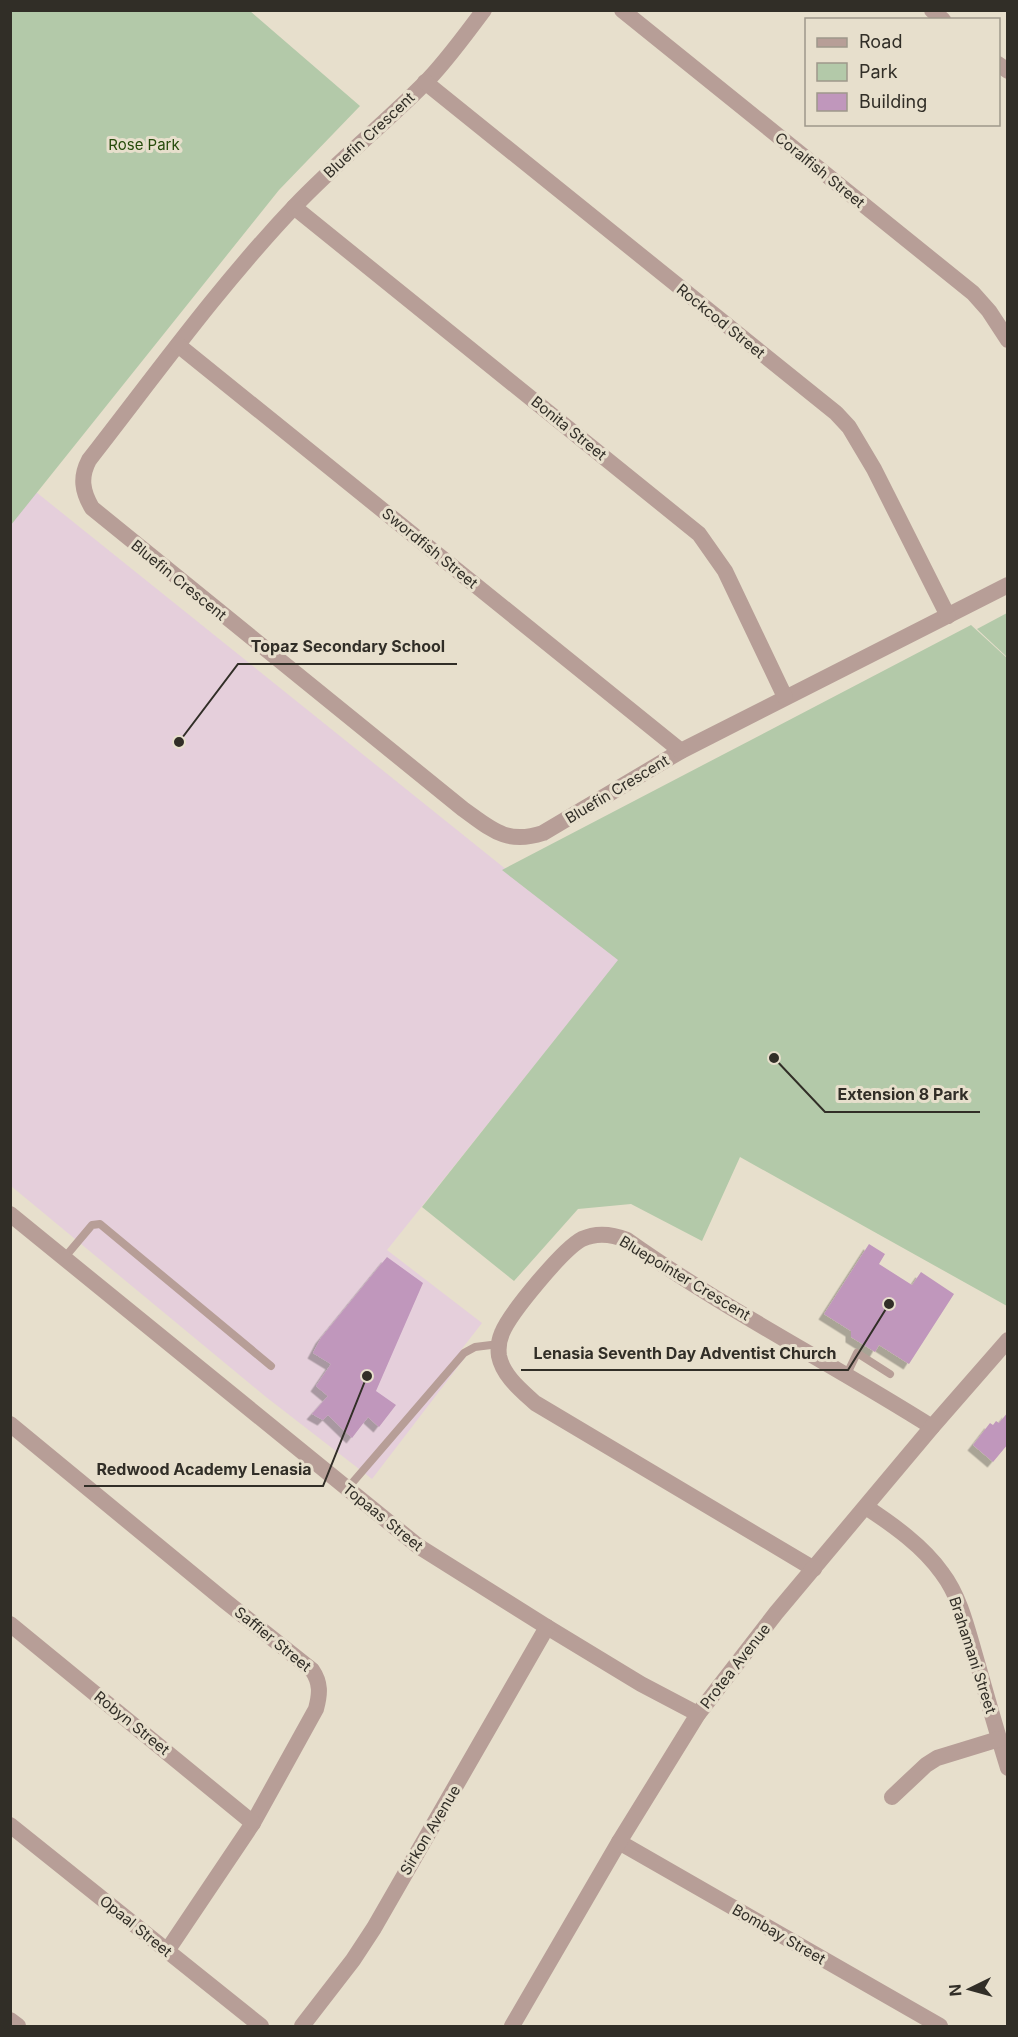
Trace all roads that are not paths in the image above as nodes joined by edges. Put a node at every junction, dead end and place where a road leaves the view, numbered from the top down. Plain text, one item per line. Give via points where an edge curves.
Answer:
1 (484, 10) edge
2 (622, 10) edge
3 (426, 82) junction
4 (294, 207) junction
5 (1008, 340) edge
6 (178, 345) junction
7 (1008, 585) edge
8 (948, 616) junction
9 (785, 697) junction
10 (681, 751) junction
11 (10, 1214) edge
12 (65, 1257) junction
13 (499, 1344) junction
14 (1006, 1344) edge
15 (271, 1366) dead end
16 (847, 1374) junction
17 (890, 1374) dead end
18 (10, 1424) edge
19 (932, 1427) junction
20 (347, 1489) junction
21 (866, 1507) junction
22 (813, 1569) junction
23 (10, 1624) edge
24 (547, 1627) junction
25 (698, 1714) junction
26 (999, 1738) junction
27 (1008, 1768) edge
28 (892, 1797) dead end
29 (254, 1823) junction
30 (10, 1825) edge
31 (618, 1842) junction
32 (167, 1951) junction
33 (10, 2020) edge
34 (18, 2026) edge
35 (261, 2026) edge
36 (302, 2026) edge
37 (512, 2026) edge
38 (940, 2026) edge

1 - 3 street, Bluefin Crescent
2 - 5 street, Coralfish Street via 973,293
3 - 4 street, Bluefin Crescent
3 - 8 street, Rockcod Street via 836,413 854,434 874,469
4 - 6 street, Bluefin Crescent
4 - 9 street, Bonita Street via 699,534 725,571
6 - 10 street, Swordfish Street
6 - 10 street, Bluefin Crescent via 89,460 82,478 92,508 463,809 498,833 531,837 561,824
7 - 8 street, Bluefin Crescent
8 - 9 street, Bluefin Crescent
9 - 10 street, Bluefin Crescent
11 - 12 street, Topaas Street
12 - 15 lane via 92,1225 100,1224
12 - 20 street, Topaas Street
13 - 16 street, Bluepointer Crescent via 509,1321 573,1245 584,1238 606,1234 627,1240 696,1287
13 - 20 lane via 475,1347 464,1353
13 - 22 street via 499,1356 509,1377 535,1403
14 - 19 street, Protea Avenue
16 - 17 lane via 857,1353
16 - 19 street, Bluepointer Crescent
18 - 29 street, Saffier Street via 317,1677 320,1695 316,1709
19 - 21 street, Protea Avenue
20 - 24 street, Topaas Street via 433,1557
21 - 22 street, Protea Avenue
21 - 26 street, Brahamani Street via 911,1541 944,1575 964,1617
22 - 25 street, Protea Avenue
23 - 29 street, Robyn Street
24 - 25 street, Topaas Street
24 - 36 street, Sirkon Avenue via 374,1928
25 - 31 street, Protea Avenue
26 - 27 street, Brahamani Street
26 - 28 street via 937,1758
29 - 32 street, Saffier Street
30 - 32 street, Opaal Street
31 - 37 street, Protea Avenue
31 - 38 street, Bombay Street
32 - 35 street, Opaal Street
33 - 34 street

